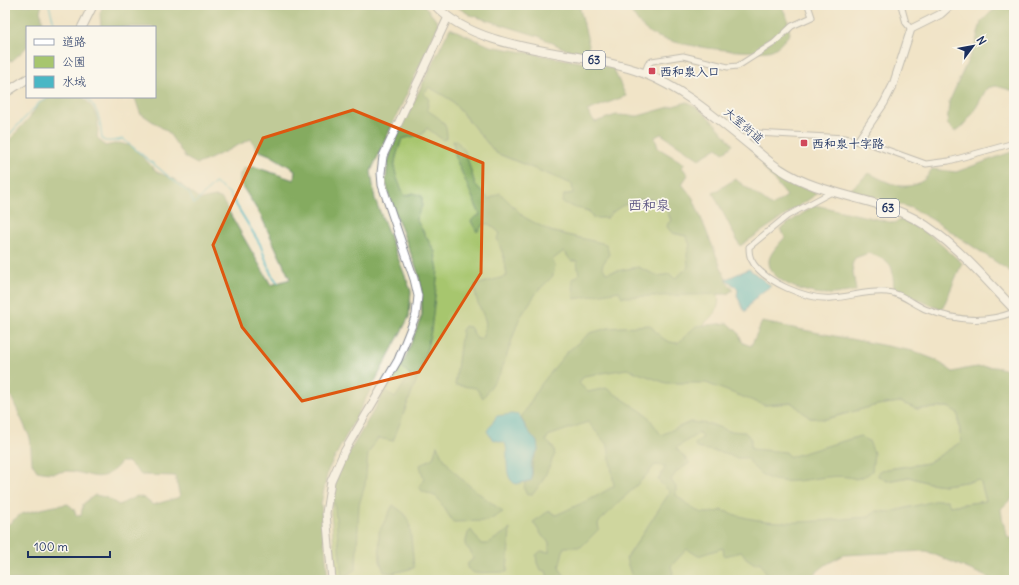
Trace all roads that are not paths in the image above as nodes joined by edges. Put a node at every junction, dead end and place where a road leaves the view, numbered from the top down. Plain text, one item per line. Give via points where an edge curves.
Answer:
1 (93, 5) edge
2 (435, 5) edge
3 (808, 5) edge
4 (901, 5) edge
5 (951, 5) edge
6 (448, 17) junction
7 (82, 26) edge
8 (910, 29) junction
9 (644, 74) junction
10 (26, 80) edge
11 (5, 93) edge
12 (742, 139) junction
13 (858, 141) junction
14 (1014, 143) edge
15 (832, 192) junction
16 (1014, 309) edge
17 (1014, 312) edge
18 (332, 580) edge

1 - 7 main road
2 - 6 main road, 大室街道 / 63
3 - 9 street via 812,17 792,26 774,43 738,66 728,67 683,56 652,61
4 - 8 street
5 - 8 street via 941,14
6 - 9 main road, 大室街道 / 63 via 482,36 624,67
6 - 18 street via 383,156 382,185 414,279 418,296 416,315 398,360 344,452 331,481 326,512
8 - 13 street via 893,85
9 - 12 main road, 大室街道 / 63 via 678,90
10 - 11 main road
12 - 13 street via 756,133
12 - 15 main road, 大室街道 / 63 via 779,169 805,183
13 - 14 street via 926,164 949,161
15 - 16 main road, 大室街道 / 63 via 884,206 925,226 949,244
15 - 17 street via 787,216 749,247 750,257 761,272 787,288 815,297 834,298 856,293 886,292 899,295 925,309 952,318 973,321 992,319

